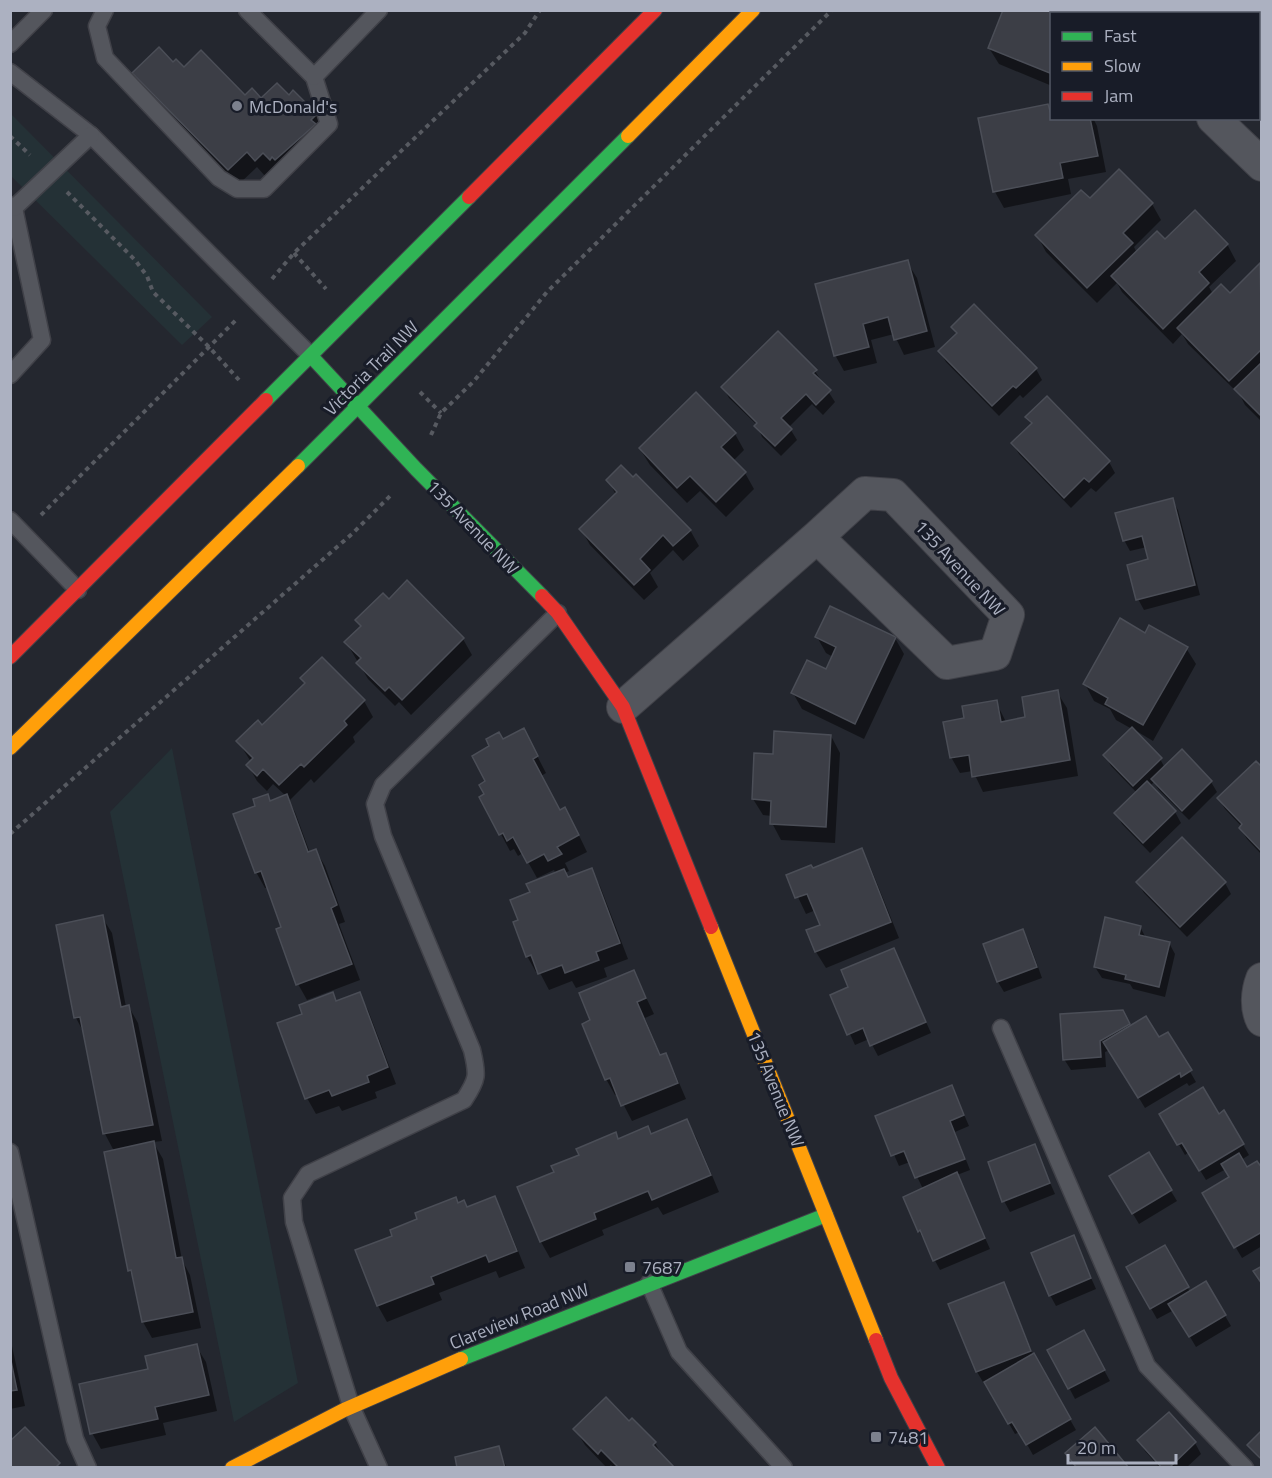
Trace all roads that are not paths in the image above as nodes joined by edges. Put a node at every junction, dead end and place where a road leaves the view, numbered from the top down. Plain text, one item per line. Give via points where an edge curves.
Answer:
1 (44, 10) edge
2 (105, 10) edge
3 (247, 10) edge
4 (379, 10) edge
5 (655, 10) edge
6 (753, 10) edge
7 (10, 44) edge
8 (10, 72) edge
9 (314, 77) junction
10 (1214, 120) edge
11 (91, 135) junction
12 (1262, 165) edge
13 (12, 207) edge
14 (311, 356) junction
15 (10, 375) edge
16 (358, 406) junction
17 (10, 520) edge
18 (818, 537) junction
19 (78, 590) junction
20 (558, 613) junction
21 (10, 657) edge
22 (623, 706) junction
23 (10, 748) edge
24 (1260, 983) edge
25 (1262, 1020) edge
26 (1001, 1028) dead end
27 (10, 1152) edge
28 (826, 1215) junction
29 (649, 1283) junction
30 (351, 1406) junction
31 (88, 1467) edge
32 (232, 1467) edge
33 (380, 1467) edge
34 (784, 1467) edge
35 (938, 1467) edge
36 (1245, 1467) edge

1 - 7 lane
2 - 9 lane via 97,26 105,58 219,178 237,189 264,189 329,123
3 - 9 lane
4 - 9 lane
5 - 14 main road
6 - 16 main road, Victoria Trail NW
8 - 11 lane
10 - 12 street
11 - 13 lane
11 - 14 lane
13 - 15 lane via 42,340
14 - 16 main road, 135 Avenue NW
14 - 19 main road
16 - 20 main road, 135 Avenue NW
16 - 23 main road, Victoria Trail NW
17 - 19 lane
18 - 18 street, 135 Avenue NW via 865,493 893,495 1008,615 995,654 948,663
18 - 22 street, 135 Avenue NW
19 - 21 main road
20 - 22 main road, 135 Avenue NW
20 - 30 lane via 383,785 375,804 382,836 478,1072 464,1100 308,1174 292,1198 294,1222
22 - 28 main road, 135 Avenue NW
24 - 25 street via 1258,1012
26 - 36 lane via 1147,1366
27 - 31 lane via 75,1439
28 - 29 main road, Clareview Road NW
28 - 35 main road, 135 Avenue NW via 891,1378
29 - 30 main road, Clareview Road NW
29 - 34 lane via 679,1352
30 - 32 main road, Clareview Road NW
30 - 33 lane

